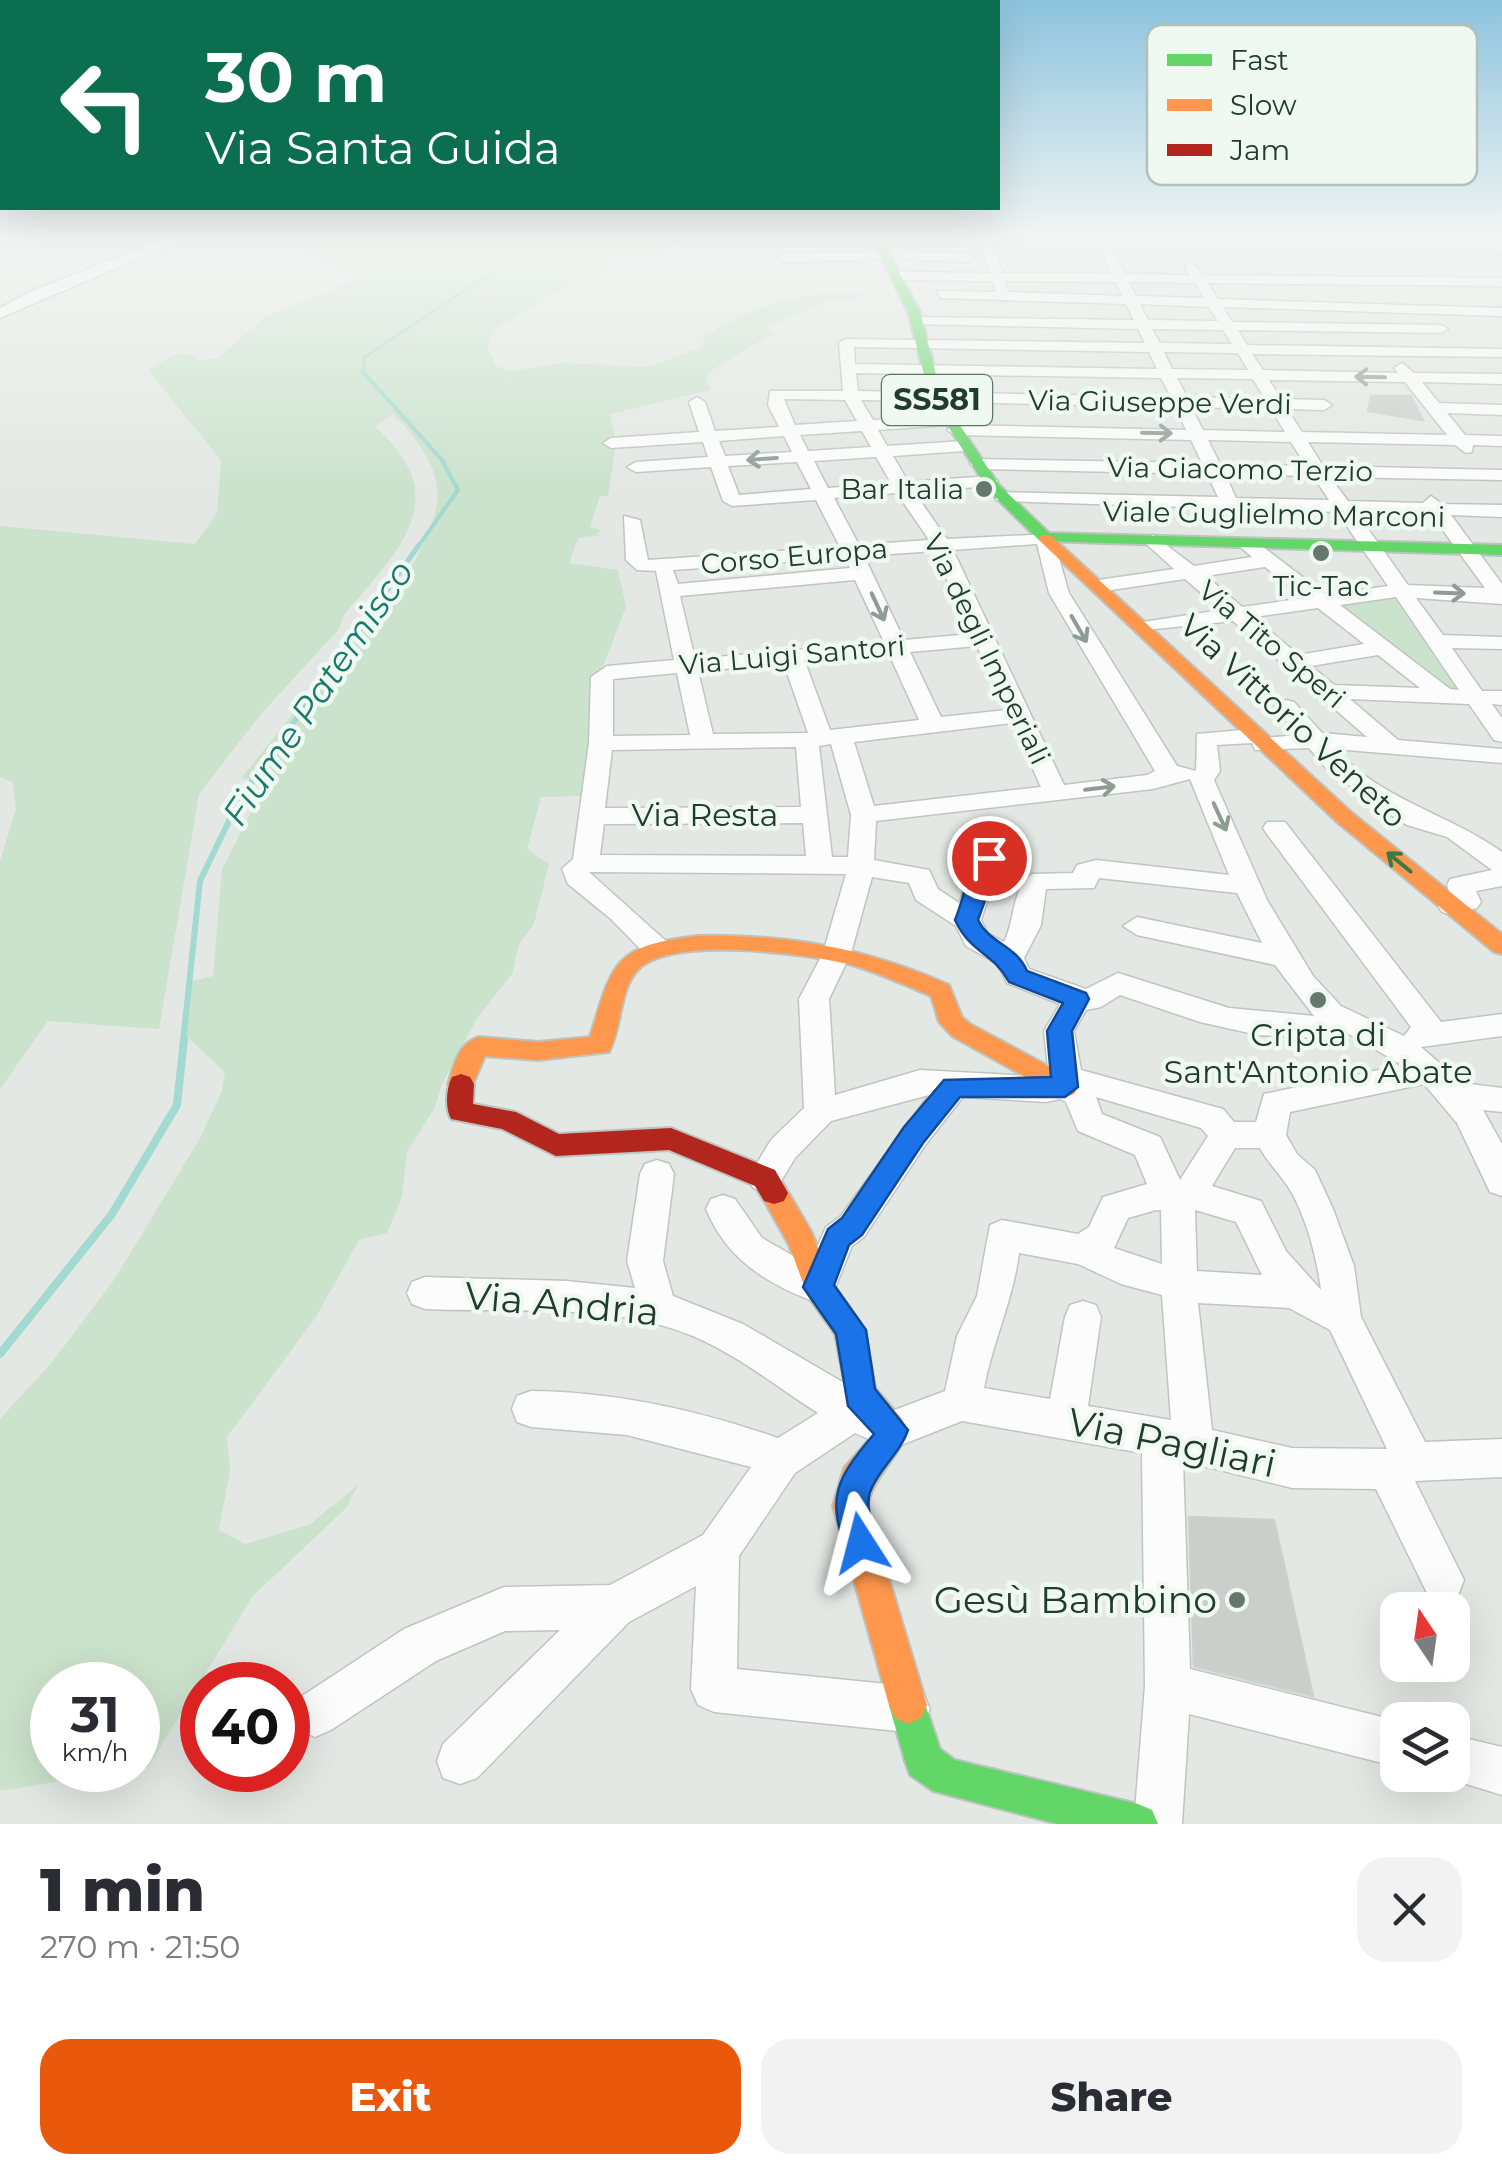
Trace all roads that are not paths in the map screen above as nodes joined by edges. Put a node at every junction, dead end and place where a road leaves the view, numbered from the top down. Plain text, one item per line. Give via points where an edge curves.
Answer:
1 (864, 320) edge
2 (913, 320) edge
3 (971, 320) edge
4 (1006, 320) edge
5 (1075, 320) edge
6 (1142, 320) edge
7 (1223, 320) edge
8 (1291, 320) edge
9 (1362, 320) edge
10 (1434, 320) edge
11 (1011, 322) junction
12 (1076, 323) junction
13 (1144, 324) junction
14 (1227, 326) junction
15 (1296, 327) junction
16 (1368, 328) junction
17 (1443, 329) junction
18 (1463, 330) dead end
19 (1016, 346) junction
20 (1084, 347) junction
21 (1154, 348) junction
22 (1240, 349) junction
23 (1316, 350) junction
24 (1386, 351) junction
25 (1462, 353) junction
26 (1502, 354) edge
27 (849, 368) junction
28 (929, 370) junction
29 (1023, 371) junction
30 (1096, 372) junction
31 (1167, 374) junction
32 (1257, 375) junction
33 (1302, 375) junction
34 (1334, 376) junction
35 (1410, 378) junction
36 (1496, 379) edge
37 (1502, 393) edge
38 (851, 396) junction
39 (936, 398) junction
40 (1034, 400) junction
41 (697, 402) dead end
42 (1109, 402) junction
43 (1182, 404) junction
44 (1274, 404) junction
45 (1324, 404) junction
46 (1436, 408) junction
47 (1502, 410) edge
48 (866, 424) junction
49 (790, 430) junction
50 (1042, 432) junction
51 (1122, 433) junction
52 (710, 434) junction
53 (1198, 434) junction
54 (1294, 435) junction
55 (1344, 436) junction
56 (1386, 439) junction
57 (1460, 440) junction
58 (1502, 441) edge
59 (611, 443) dead end
60 (880, 450) junction
61 (801, 456) junction
62 (973, 456) junction
63 (719, 462) junction
64 (1050, 466) junction
65 (1135, 466) junction
66 (636, 467) dead end
67 (1214, 468) junction
68 (1317, 470) junction
69 (1411, 473) junction
70 (1495, 474) edge
71 (902, 488) junction
72 (1502, 491) edge
73 (819, 494) junction
74 (1116, 500) junction
75 (1148, 501) junction
76 (1198, 502) junction
77 (1230, 503) junction
78 (1346, 506) junction
79 (1438, 509) junction
80 (1502, 511) edge
81 (631, 520) dead end
82 (1045, 538) junction
83 (1143, 541) junction
84 (1218, 542) junction
85 (940, 543) junction
86 (1247, 544) junction
87 (1374, 547) junction
88 (1466, 549) junction
89 (1502, 550) edge
90 (852, 551) junction
91 (1268, 561) junction
92 (662, 566) junction
93 (862, 573) junction
94 (1188, 573) junction
95 (1098, 586) junction
96 (670, 591) junction
97 (1398, 591) junction
98 (1501, 596) edge
99 (1323, 601) junction
100 (1236, 614) junction
101 (1143, 627) junction
102 (985, 639) junction
103 (1433, 641) junction
104 (1502, 643) edge
105 (896, 646) junction
106 (1382, 648) junction
107 (791, 654) junction
108 (1294, 662) junction
109 (688, 664) junction
110 (1330, 692) junction
111 (1442, 695) junction
112 (1475, 697) junction
113 (1502, 698) edge
114 (1286, 706) dead end
115 (1020, 715) junction
116 (934, 727) junction
117 (1502, 735) edge
118 (823, 739) junction
119 (1258, 740) junction
120 (1316, 740) junction
121 (703, 741) junction
122 (600, 744) junction
123 (1392, 747) junction
124 (1502, 756) edge
125 (1168, 772) junction
126 (1202, 780) junction
127 (1056, 794) junction
128 (817, 815) junction
129 (864, 815) junction
130 (592, 816) junction
131 (1276, 828) dead end
132 (997, 848) dead end
133 (586, 863) junction
134 (820, 865) junction
135 (1502, 865) edge
136 (1502, 877) edge
137 (858, 879) junction
138 (1244, 885) junction
139 (1452, 906) junction
140 (967, 920) junction
141 (1137, 926) dead end
142 (1502, 946) edge
143 (656, 949) junction
144 (836, 953) junction
145 (1010, 958) junction
146 (1286, 958) junction
147 (1091, 996) junction
148 (1344, 1024) junction
149 (1502, 1025) edge
150 (1434, 1034) junction
151 (1388, 1040) junction
152 (1432, 1071) junction
153 (1065, 1087) junction
154 (953, 1088) junction
155 (1458, 1095) junction
156 (1502, 1100) edge
157 (820, 1112) junction
158 (1226, 1135) junction
159 (1270, 1135) junction
160 (657, 1174) dead end
161 (766, 1178) junction
162 (1502, 1182) edge
163 (1184, 1194) junction
164 (723, 1209) dead end
165 (1083, 1250) junction
166 (1180, 1283) junction
167 (818, 1287) junction
168 (1294, 1292) junction
169 (425, 1293) dead end
170 (658, 1307) junction
171 (1084, 1317) dead end
172 (1343, 1318) junction
173 (962, 1404) junction
174 (531, 1409) dead end
175 (850, 1414) junction
176 (1066, 1420) junction
177 (891, 1430) junction
178 (1178, 1441) junction
179 (1502, 1458) edge
180 (781, 1459) junction
181 (1401, 1465) junction
182 (718, 1550) junction
183 (1443, 1580) dead end
184 (614, 1607) junction
185 (1168, 1686) junction
186 (907, 1709) junction
187 (314, 1714) dead end
188 (1380, 1739) edge
189 (460, 1761) dead end
190 (1470, 1763) edge
191 (1502, 1771) edge
192 (1138, 1824) edge
193 (1158, 1824) edge

1 - 27 street, Via degli Imperiali via 846,342
2 - 28 street, SS581
3 - 19 street
4 - 11 street
5 - 12 street
6 - 13 street
7 - 14 street
8 - 15 street
9 - 16 street
10 - 17 street
11 - 12 street
11 - 19 street
12 - 13 street
12 - 20 street
13 - 14 street
13 - 21 street
14 - 15 street
14 - 22 street
15 - 16 street
15 - 23 street
16 - 17 street
16 - 24 street
17 - 18 street
17 - 25 street
19 - 20 street
19 - 29 street
20 - 21 street
20 - 30 street
21 - 22 street
21 - 31 street
22 - 23 street
22 - 32 street
23 - 24 street
23 - 34 street
24 - 25 street
24 - 35 street
25 - 26 street
25 - 36 street
27 - 28 street
27 - 38 street, Via degli Imperiali
28 - 29 street
28 - 39 street, SS581
29 - 30 street
29 - 40 street
30 - 31 street
30 - 42 street
31 - 32 street
31 - 43 street
32 - 33 street
32 - 44 street
33 - 34 street
33 - 45 street
35 -> 34 street
35 - 36 street
35 - 46 street
36 - 37 street
38 - 39 street, Via Giuseppe Verdi
38 - 48 street, Via degli Imperiali
38 - 49 street, Via Giuseppe Verdi via 776,394
39 - 40 street, Via Giuseppe Verdi
39 - 62 street, SS581
40 - 42 street, Via Giuseppe Verdi
40 - 50 street
41 - 52 street
42 - 43 street, Via Giuseppe Verdi
42 - 51 street
43 - 44 street, Via Giuseppe Verdi
43 - 53 street
44 - 45 street, Via Giuseppe Verdi
44 - 54 street
45 - 55 street
46 - 47 street
46 - 57 street
48 - 49 street
48 - 60 street, Via degli Imperiali
48 - 62 street
49 - 52 street
49 - 61 street
50 - 51 street
50 - 62 street
50 - 64 street
51 -> 53 street
51 - 65 street
52 - 59 street
52 - 63 street
53 - 54 street
53 - 67 street
54 - 55 street
54 - 68 street
55 - 56 street
56 - 57 street
56 - 69 street
57 - 58 street
57 - 70 street
60 - 61 street
60 - 62 street
60 - 71 street, Via degli Imperiali
61 -> 63 street
61 - 73 street
62 - 64 street, Via Giacomo Terzio
62 - 71 street
62 - 74 street
62 - 82 street, SS581
63 - 66 street
63 - 73 street via 732,500
64 - 65 street, Via Giacomo Terzio
65 - 67 street, Via Giacomo Terzio
65 - 75 street
67 - 68 street, Via Giacomo Terzio
67 - 77 street
68 - 69 street, Via Giacomo Terzio
68 - 78 street
69 - 70 street, Via Giacomo Terzio
69 - 79 street
70 - 72 street
71 - 73 street
71 - 85 street, Via degli Imperiali
73 - 90 street
74 - 75 street
74 - 83 street
75 - 76 street
76 - 77 street
76 - 84 street
77 - 78 street
78 - 79 street
78 - 87 street
79 - 80 street
79 - 88 street
81 - 92 street via 636,560
82 - 83 street, Viale Guglielmo Marconi
82 - 85 street, Corso Europa
82 - 95 street, Via Vittorio Veneto
82 -> 125 street via 1058,593
83 - 84 street, Viale Guglielmo Marconi
83 - 94 street, Via Tito Speri
84 - 86 street, Viale Guglielmo Marconi
85 - 90 street, Corso Europa
85 - 102 street, Via degli Imperiali
86 - 87 street, Viale Guglielmo Marconi
86 - 91 street
87 - 88 street, Viale Guglielmo Marconi
87 - 97 street
88 - 89 street, Viale Guglielmo Marconi
88 - 98 street
90 - 92 street, Corso Europa
90 - 93 street
91 - 94 street
91 - 99 street
92 - 96 street
93 - 96 street
93 -> 105 street
94 - 95 street
94 - 100 street, Via Tito Speri
95 - 101 street, Via Vittorio Veneto
96 - 109 street
97 -> 98 street
97 - 99 street
97 - 103 street
99 - 100 street
99 - 106 street
100 - 101 street
100 - 108 street, Via Tito Speri
101 - 119 street, Via Vittorio Veneto
102 - 105 street, Via Luigi Santori
102 - 115 street, Via degli Imperiali
103 - 104 street
103 - 112 street
105 - 107 street, Via Luigi Santori
105 - 116 street
106 - 108 street
106 - 111 street
107 - 109 street, Via Luigi Santori
107 - 118 street
108 - 110 street, Via Tito Speri
109 - 121 street
109 - 122 street, Via Luigi Santori via 602,677
110 - 111 street
110 - 123 street, Via Tito Speri
111 - 112 street
112 - 113 street
112 - 117 street
114 - 120 street
115 - 116 street
115 - 127 street, Via degli Imperiali
116 - 118 street
118 - 121 street
118 - 128 street
118 - 129 street
119 - 120 street
119 - 126 street via 1205,739 1208,771
139 -> 119 street, Via Vittorio Veneto
120 - 123 street
120 - 135 street via 1334,762 1395,806 1456,831
121 - 122 street
122 - 130 street
123 - 124 street
125 - 126 street
127 -> 125 street via 1153,782
126 -> 138 street
127 - 129 street
128 - 130 street, Via Resta
128 - 134 street
129 - 137 street
130 - 133 street
131 - 150 street
132 - 140 street via 982,866
133 - 134 street
133 - 143 street via 576,869 578,878
134 - 137 street
136 - 139 street via 1460,885 1467,902
137 - 140 street via 920,876 926,894
137 - 144 street
138 - 145 street via 1096,868 1086,871 1085,882 1040,880
138 - 146 street
139 - 142 street, Via Vittorio Veneto
140 - 145 street via 976,939
141 - 146 street
143 - 144 street
143 - 161 street via 627,966 600,1045 538,1051 479,1046 467,1057 460,1112 507,1118 556,1145 672,1139
144 - 153 street via 941,991 951,1022 961,1030
144 - 157 street via 814,999
145 - 147 street via 1017,976
146 - 148 street
147 - 148 street via 1118,983 1199,1013
147 - 153 street via 1059,1031
148 - 151 street
149 - 150 street
150 - 151 street
151 - 152 street
152 - 155 street
152 - 159 street via 1275,1104
153 - 154 street
153 - 158 street via 1087,1080 1212,1118
153 - 163 street via 1079,1094 1089,1122 1148,1146 1166,1189
154 - 157 street via 910,1084
154 - 167 street via 838,1237
155 - 156 street
155 - 162 street
157 - 161 street via 783,1148
158 - 159 street
158 - 163 street
159 - 172 street via 1316,1210 1336,1266
160 - 170 street via 645,1261
161 - 167 street
163 - 165 street via 1115,1208 1102,1237
163 - 166 street
163 - 168 street via 1249,1211 1274,1270
164 - 167 street via 744,1248
165 - 166 street via 1134,1273
165 - 173 street via 1002,1236 1000,1278 976,1336
166 - 168 street
166 - 178 street
167 - 177 street via 850,1330 860,1396
168 - 172 street
169 - 170 street, Via Andria
170 - 175 street, Via Andria via 744,1342
171 - 176 street
172 - 181 street
173 - 176 street, Via Pagliari
173 - 177 street, Via Pagliari
174 - 180 street via 583,1408 716,1436
175 - 177 street
175 - 180 street
176 - 178 street, Via Pagliari
177 - 186 street via 856,1480 850,1506
178 - 181 street, Via Pagliari via 1292,1468
178 - 185 street
179 - 181 street, Via Pagliari
180 - 182 street
181 - 183 street
182 - 184 street
182 - 186 street via 714,1689
184 - 187 street via 504,1609 420,1645
184 - 189 street
185 - 188 street
185 - 193 street
186 - 192 street via 924,1760 948,1777
190 - 191 street

